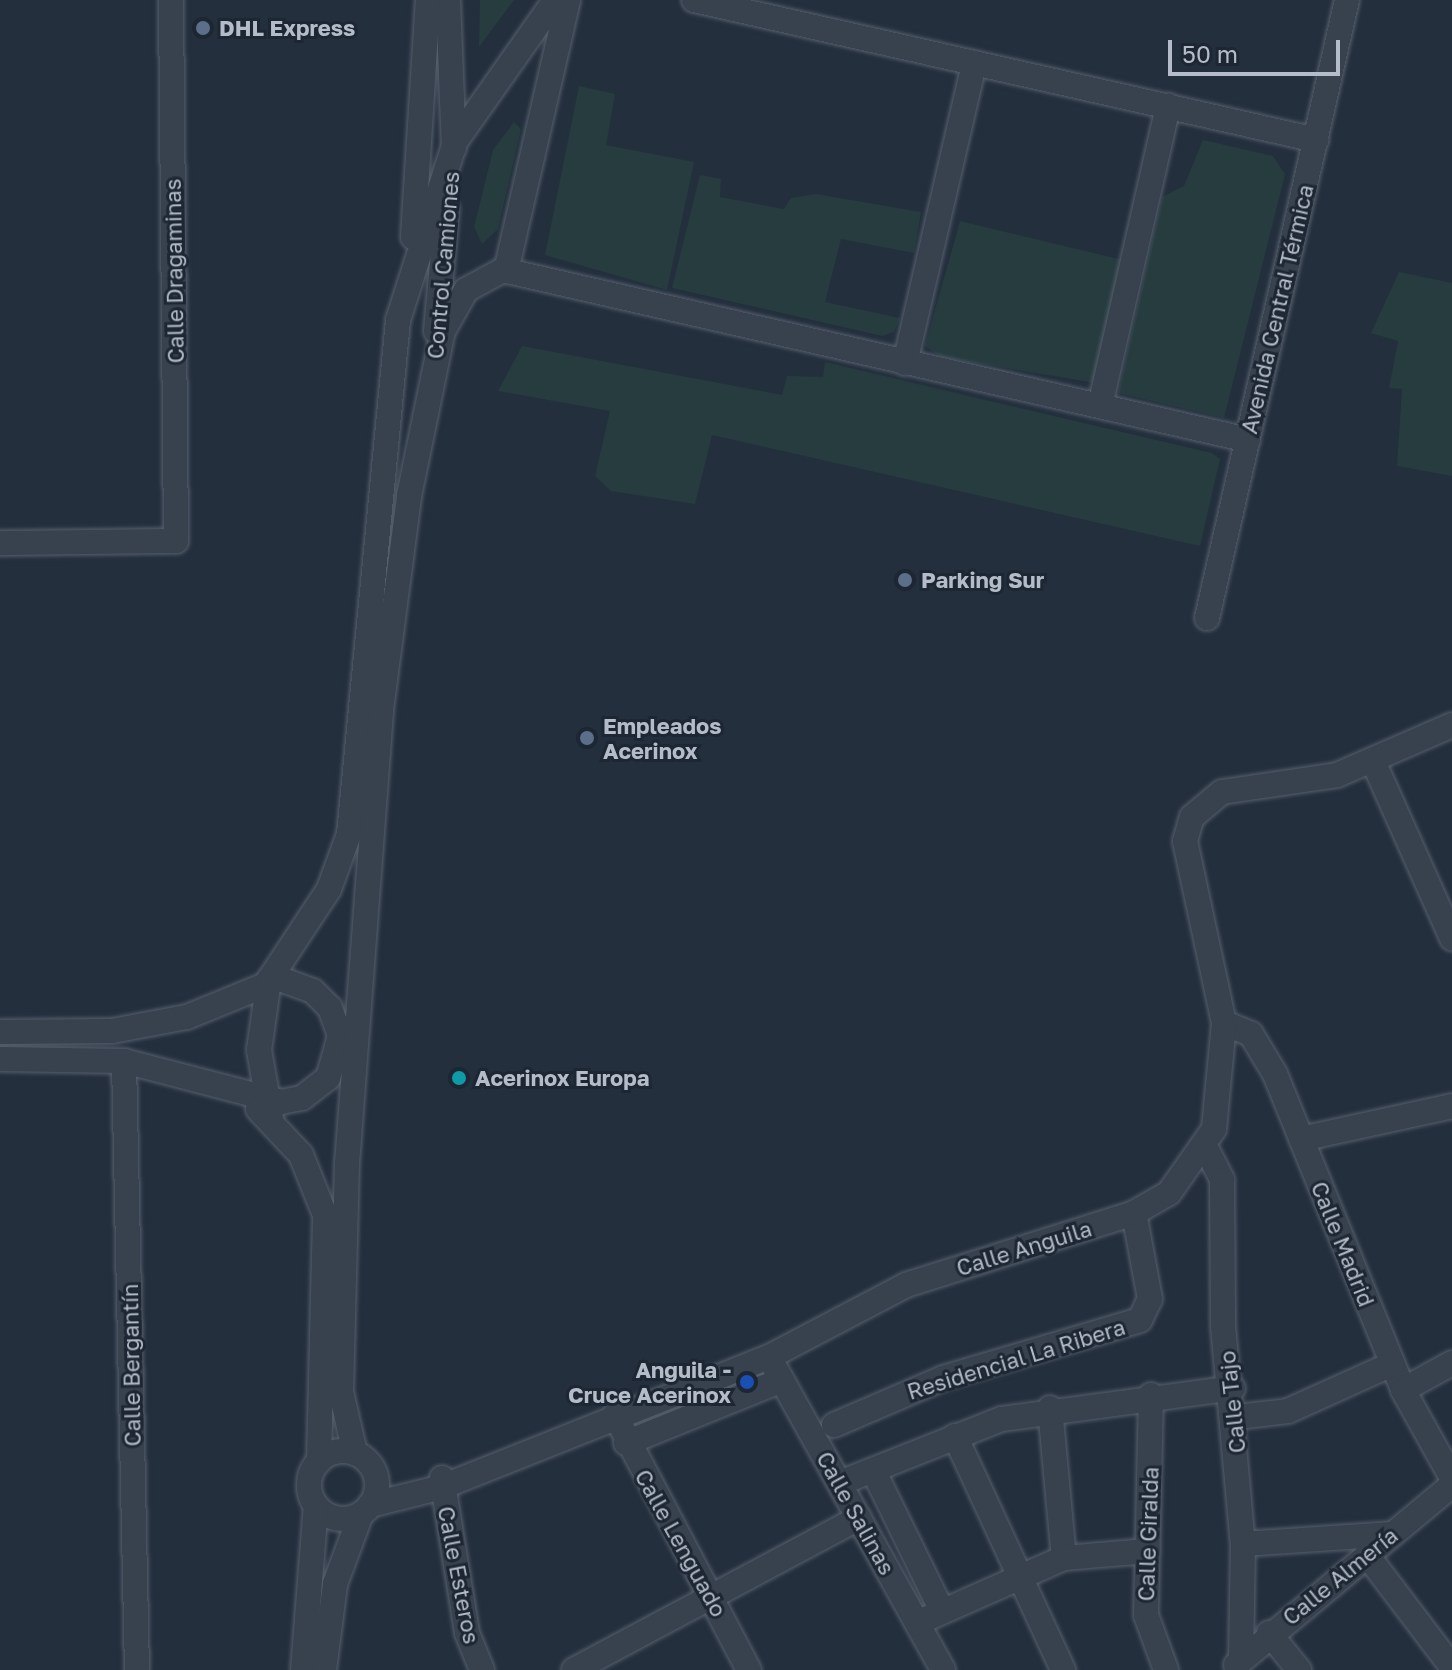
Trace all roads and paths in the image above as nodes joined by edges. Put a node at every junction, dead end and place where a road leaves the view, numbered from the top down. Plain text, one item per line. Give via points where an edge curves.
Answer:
1 (171, 0) edge
2 (428, 0) edge
3 (448, 0) edge
4 (555, 0) edge
5 (568, 0) edge
6 (694, 0) edge
7 (1347, 0) edge
8 (974, 63) junction
9 (1168, 106) junction
10 (1316, 140) junction
11 (455, 142) junction
12 (505, 271) junction
13 (398, 320) junction
14 (905, 363) junction
15 (432, 389) junction
16 (1100, 406) junction
17 (1248, 440) junction
18 (0, 543) edge
19 (1207, 618) dead end
20 (1452, 725) edge
21 (1374, 763) junction
22 (369, 861) junction
23 (1452, 938) edge
24 (269, 980) junction
25 (1224, 1023) junction
26 (0, 1032) edge
27 (342, 1033) junction
28 (0, 1059) edge
29 (124, 1061) junction
30 (1452, 1106) edge
31 (268, 1110) junction
32 (1301, 1139) junction
33 (1206, 1148) junction
34 (1134, 1213) junction
35 (345, 1220) junction
36 (769, 1357) junction
37 (1452, 1363) edge
38 (1392, 1364) junction
39 (782, 1380) junction
40 (1233, 1388) junction
41 (1403, 1390) junction
42 (1151, 1395) junction
43 (1050, 1408) junction
44 (615, 1415) junction
45 (1237, 1417) junction
46 (834, 1425) dead end
47 (955, 1436) junction
48 (626, 1443) junction
49 (355, 1453) junction
50 (319, 1461) junction
51 (873, 1470) junction
52 (374, 1471) junction
53 (1452, 1478) edge
54 (442, 1483) junction
55 (840, 1483) junction
56 (1452, 1485) edge
57 (316, 1506) junction
58 (366, 1510) junction
59 (859, 1518) junction
60 (1393, 1534) junction
61 (1243, 1544) junction
62 (1148, 1551) junction
63 (1367, 1555) junction
64 (1064, 1558) junction
65 (1020, 1573) junction
66 (711, 1597) junction
67 (942, 1611) junction
68 (917, 1623) junction
69 (1269, 1633) junction
70 (1236, 1664) edge
71 (1447, 1664) edge
72 (137, 1670) edge
73 (303, 1670) edge
74 (324, 1670) edge
75 (482, 1670) edge
76 (574, 1670) edge
77 (749, 1670) edge
78 (943, 1670) edge
79 (1063, 1670) edge
80 (1166, 1670) edge
81 (1299, 1670) edge

1 - 18 street, Calle Dragaminas via 176,541
2 - 13 street via 418,205
3 - 11 street
4 - 11 street
5 - 12 street
6 - 8 street
7 - 10 street, Avenida Central Térmica
8 - 9 street
8 - 14 street
9 - 10 street
9 - 16 street
10 - 17 street, Avenida Central Térmica
11 - 13 street
11 - 15 street, Control Camiones
12 - 14 street
12 - 15 street via 486,276 451,307
13 - 24 street via 349,834 329,889
14 - 16 street
15 - 22 street via 401,536
16 - 17 street
17 - 19 street, Avenida Central Térmica
20 - 21 street
21 - 23 street
21 - 25 street, Calle Anguila via 1222,792 1202,804 1185,841
22 - 27 street via 352,929
22 - 35 street
24 - 26 street via 187,1017 112,1031
24 - 27 street via 313,991
24 - 31 street via 259,1018
25 - 32 street, Calle Madrid via 1251,1034
25 - 33 street, Calle Anguila via 1219,1099
27 - 31 street via 333,1069 318,1088
27 - 35 street via 337,1160
28 - 29 street
29 - 31 street via 179,1071
29 - 72 street, Calle Bergantín
30 - 32 street
31 - 50 street via 301,1155 328,1230
32 - 38 street, Calle Madrid
33 - 34 street, Calle Anguila via 1169,1193
33 - 40 street, Calle Tajo via 1222,1180 1223,1326
34 - 36 street, Calle Anguila via 906,1285
34 - 46 street, Residencial La Ribera via 1146,1256 1148,1313 1098,1337 915,1388
35 - 49 street via 341,1392
36 - 39 street, Calle Salinas
36 - 44 street, Calle Anguila
37 - 41 street
38 - 41 street, Calle Madrid
38 - 45 street via 1288,1411
39 - 48 street
39 - 55 street, Calle Salinas
40 - 42 street
40 - 45 street, Calle Tajo
41 - 53 street, Calle Madrid
42 - 43 street
42 - 62 street, Calle Giralda
43 - 47 street
43 - 64 street
44 - 48 street, Calle Lenguado
44 - 54 street, Calle Anguila
45 - 61 street, Calle Tajo
47 - 51 street
47 - 65 street
48 - 66 street, Calle Lenguado
49 - 50 street
49 - 52 street
50 - 57 street via 309,1478
51 - 55 street
51 - 67 street
52 - 54 street, Calle Anguila via 404,1483
52 - 58 street
54 - 58 street, Calle Anguila
54 - 75 street, Calle Esteros via 467,1633
55 - 59 street, Calle Salinas
56 - 60 street, Calle Almería
57 - 58 street via 337,1519
57 - 73 street
58 - 74 street via 335,1584
59 - 66 street
59 - 68 street, Calle Salinas
60 - 61 street
60 - 63 street, Calle Almería
61 - 70 street, Calle Tajo
62 - 64 street
62 - 80 street, Calle Giralda via 1146,1615
63 - 69 street, Calle Almería
63 - 71 street
64 - 65 street
65 - 67 street
65 - 79 street
66 - 76 street
66 - 77 street, Calle Lenguado
67 - 68 street
68 - 78 street, Calle Salinas
69 - 70 street, Calle Almería
69 - 81 street

